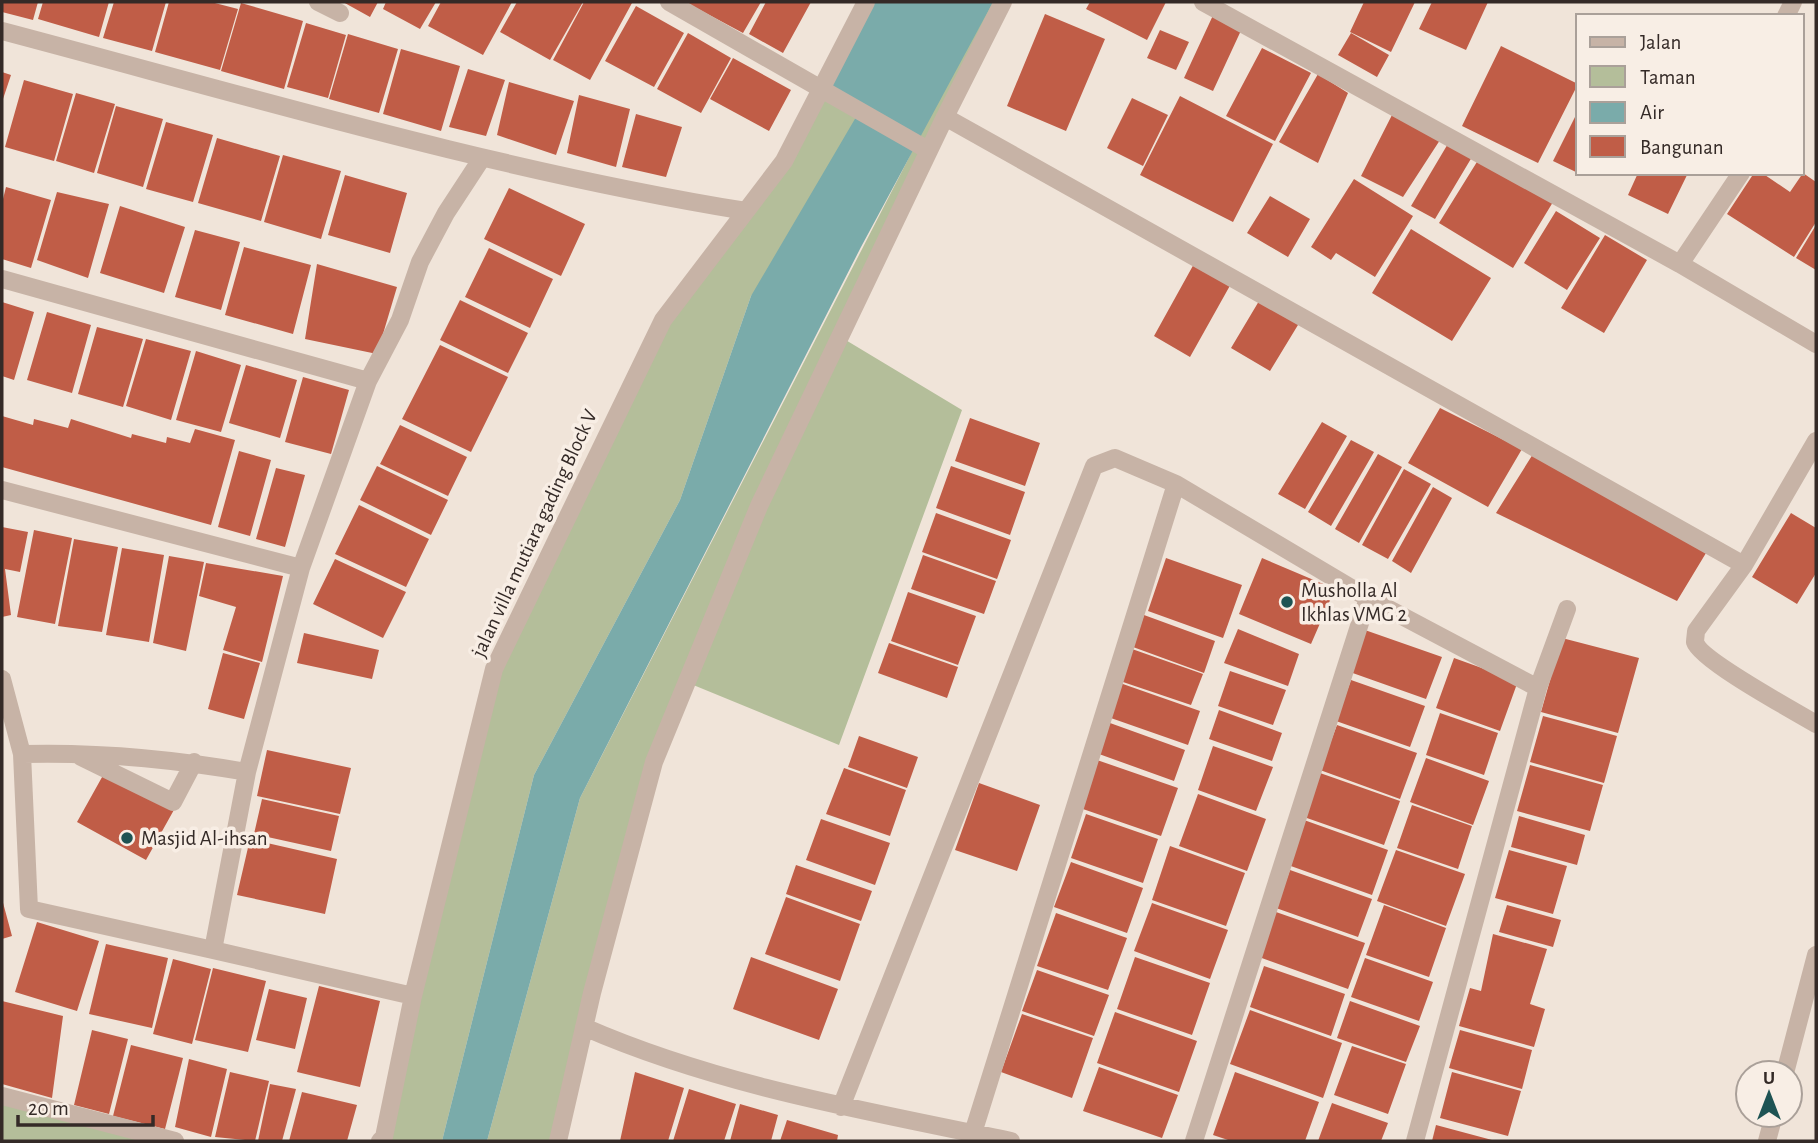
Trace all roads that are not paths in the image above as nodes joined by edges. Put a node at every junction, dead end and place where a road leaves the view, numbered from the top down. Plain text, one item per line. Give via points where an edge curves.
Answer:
1 (318, 2) edge
2 (669, 2) edge
3 (866, 2) edge
4 (1003, 2) edge
5 (1203, 2) edge
6 (340, 13) dead end
7 (2, 31) edge
8 (823, 89) junction
9 (945, 117) junction
10 (928, 150) junction
11 (482, 158) junction
12 (1740, 175) edge
13 (746, 211) junction
14 (1680, 264) junction
15 (2, 279) edge
16 (1816, 344) edge
17 (368, 381) junction
18 (1816, 441) edge
19 (1176, 484) junction
20 (2, 490) edge
21 (1744, 565) junction
22 (301, 568) junction
23 (1368, 598) junction
24 (1567, 609) dead end
25 (2, 679) edge
26 (1538, 688) junction
27 (1816, 724) edge
28 (73, 753) junction
29 (22, 754) junction
30 (194, 762) junction
31 (247, 772) junction
32 (213, 950) junction
33 (1816, 955) edge
34 (413, 996) junction
35 (584, 1027) junction
36 (1789, 1059) edge
37 (2, 1096) edge
38 (841, 1107) junction
39 (973, 1133) junction
40 (175, 1141) edge
41 (380, 1141) edge
42 (558, 1141) edge
43 (1011, 1141) edge
44 (1194, 1141) edge
45 (1415, 1141) edge

1 - 6 street
2 - 8 street
3 - 8 street, jalan villa mutiara gading Block V
4 - 9 street
5 - 14 street
7 - 11 street
8 - 10 street
8 - 13 street, jalan villa mutiara gading Block V via 784,161
9 - 10 street
9 - 21 street
10 - 35 street via 754,517 654,762
11 - 13 street via 622,191
11 - 17 street via 420,262 400,320
12 - 14 street
13 - 34 street, jalan villa mutiara gading Block V via 663,320 494,669
14 - 16 street
15 - 17 street
17 - 22 street
18 - 21 street
19 - 23 street
19 - 38 street via 1115,458 1094,466
19 - 39 street
20 - 22 street
21 - 27 street via 1696,631 1695,642 1713,662
22 - 31 street
23 - 26 street
23 - 44 street
24 - 26 street
25 - 29 street
26 - 45 street
28 - 29 street
28 - 30 street
28 - 30 street via 173,802
29 - 32 street via 29,909
30 - 31 street
31 - 32 street
32 - 34 street
33 - 36 street
34 - 41 street, jalan villa mutiara gading Block V
35 - 38 street via 639,1051
35 - 42 street
37 - 40 street
38 - 39 street
39 - 43 street

